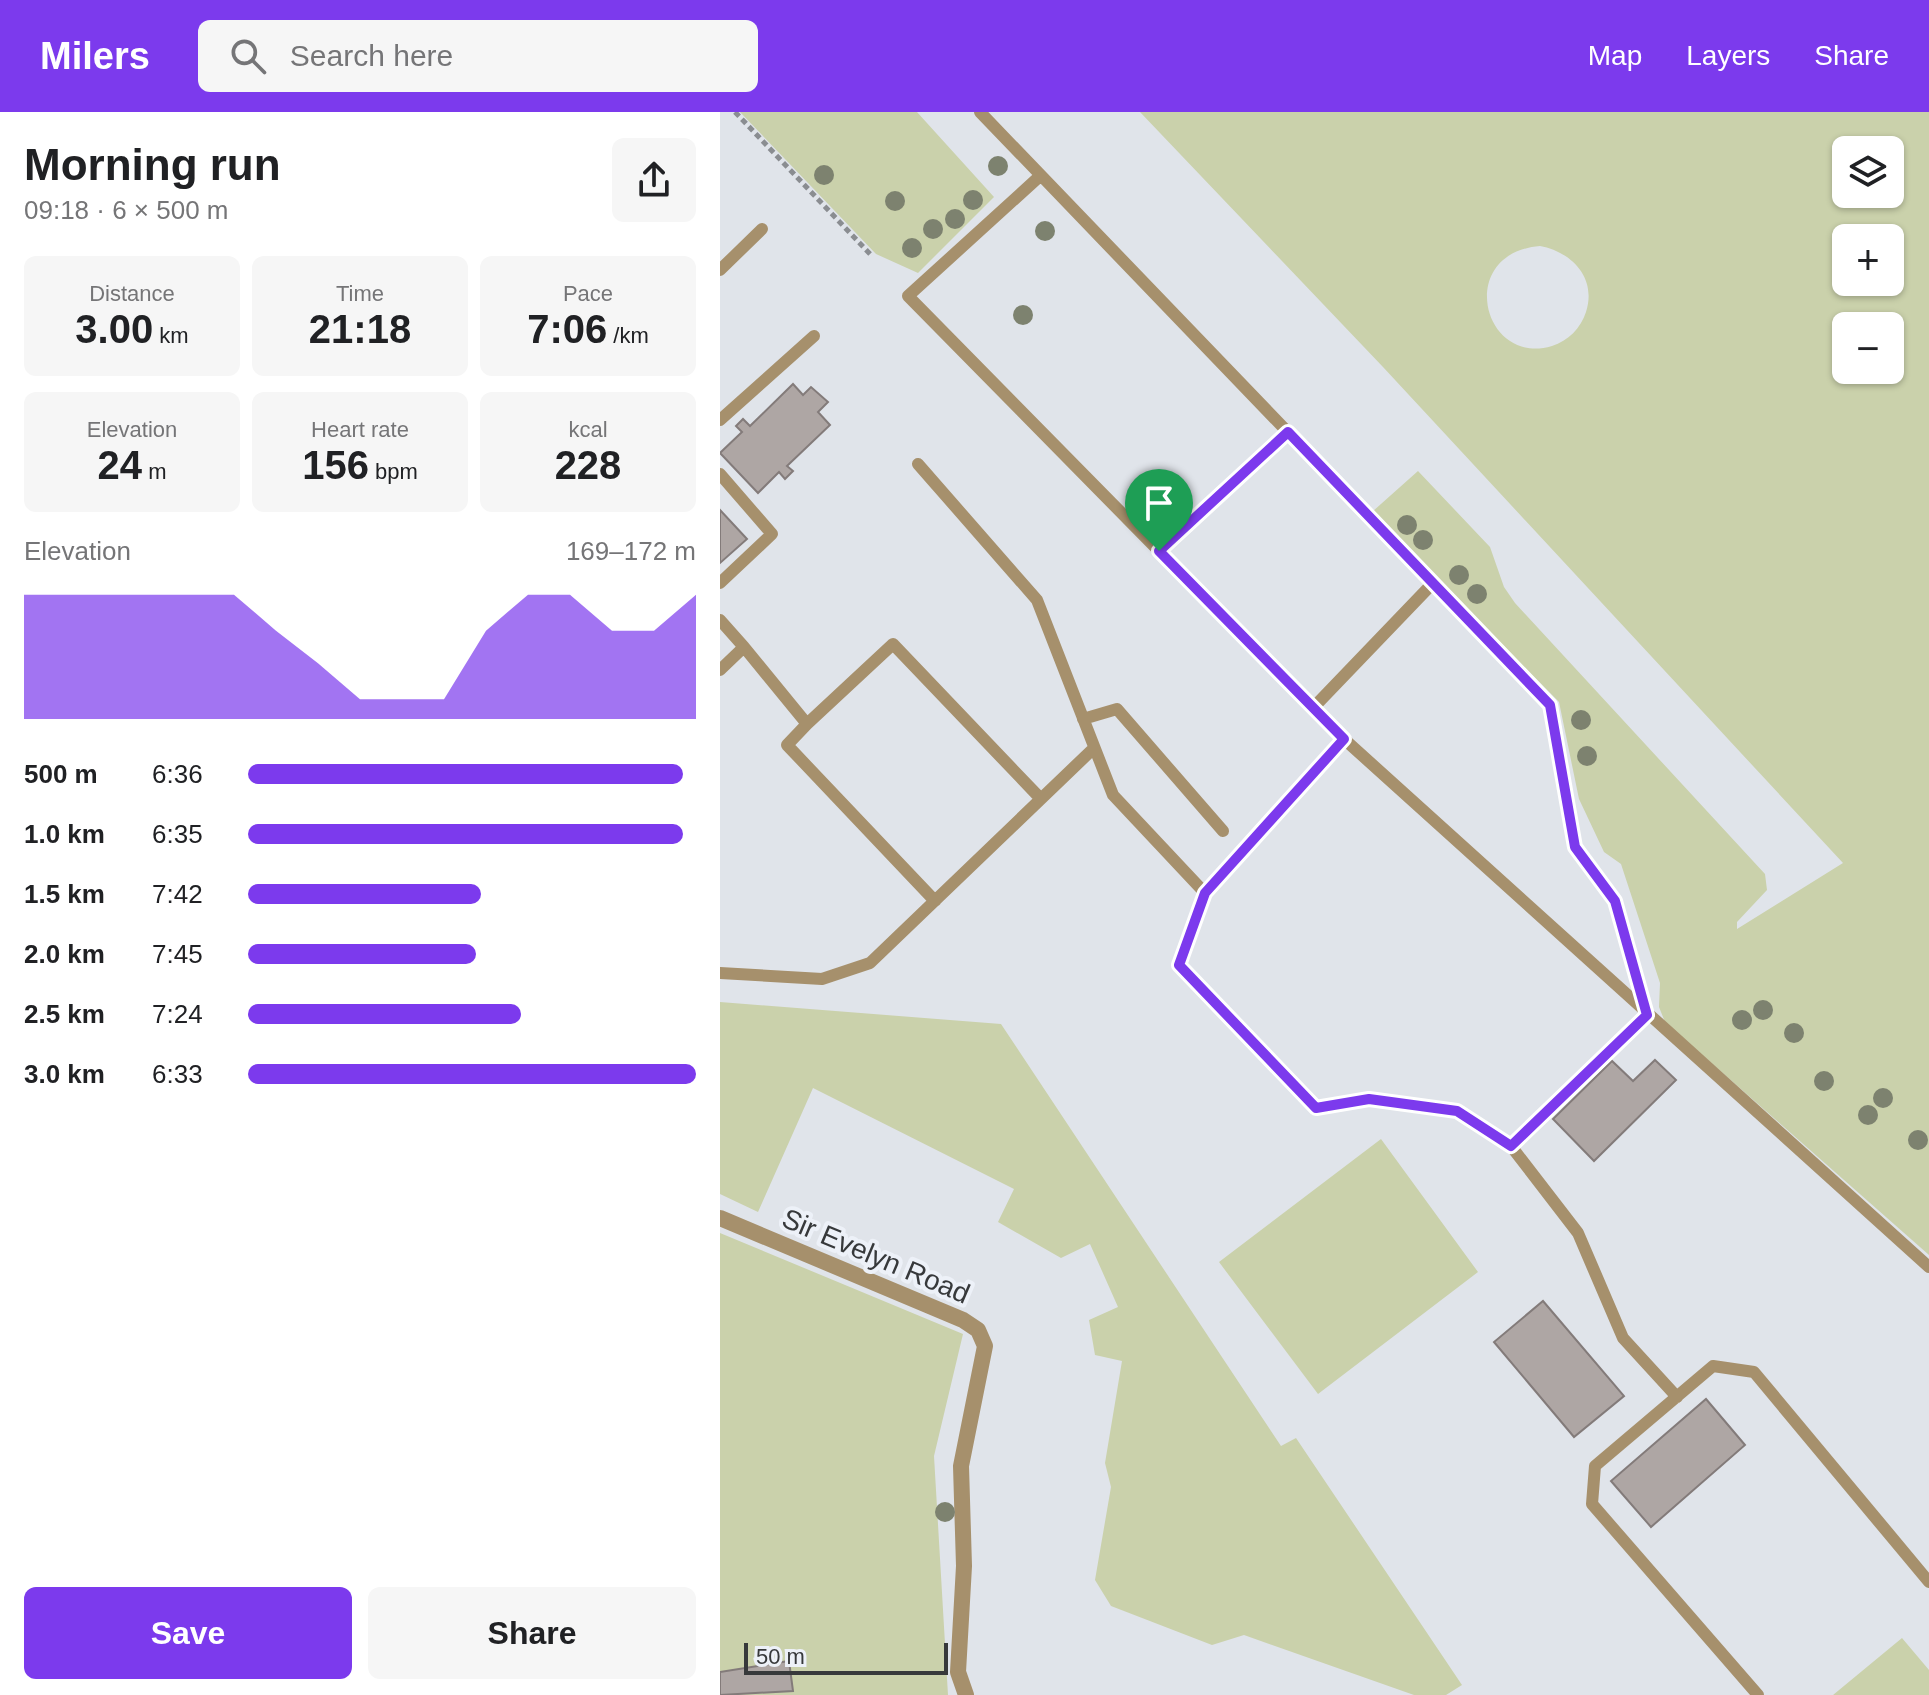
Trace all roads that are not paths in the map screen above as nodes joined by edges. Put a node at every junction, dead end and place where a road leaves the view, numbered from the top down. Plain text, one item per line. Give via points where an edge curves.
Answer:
1 (980, 112) edge
2 (1040, 176) junction
3 (762, 229) dead end
4 (720, 270) edge
5 (814, 336) dead end
6 (720, 420) edge
7 (1288, 432) junction
8 (918, 464) dead end
9 (720, 474) edge
10 (1159, 551) junction
11 (720, 583) edge
12 (1433, 583) junction
13 (720, 620) edge
14 (744, 647) junction
15 (720, 670) edge
16 (1313, 708) junction
17 (1083, 719) junction
18 (807, 724) junction
19 (1344, 739) junction
20 (1094, 748) junction
21 (1041, 799) junction
22 (1223, 831) dead end
23 (1205, 893) junction
24 (935, 901) junction
25 (720, 973) edge
26 (1647, 1015) junction
27 (1511, 1146) junction
28 (720, 1218) edge
29 (1929, 1267) edge
30 (1677, 1397) junction
31 (1929, 1582) edge
32 (966, 1695) edge
33 (1758, 1695) edge

1 - 2 lane
2 - 7 lane
2 - 10 lane via 908,296
3 - 4 lane
5 - 6 lane
7 - 10 lane
7 - 12 lane
8 - 17 lane via 1037,600
9 - 11 lane via 772,534
10 - 16 lane
12 - 16 lane
12 - 26 lane via 1550,705 1575,847 1615,901
13 - 14 lane
14 - 15 lane
14 - 18 lane
16 - 19 lane
17 - 20 lane
17 - 22 lane via 1117,709
18 - 21 lane via 893,644
18 - 24 lane via 787,745
19 - 23 lane
19 - 26 lane
20 - 21 lane
20 - 23 lane via 1113,795
21 - 24 lane
23 - 27 lane via 1179,965 1316,1108 1369,1099 1457,1111
24 - 25 lane via 870,963 822,979
26 - 27 lane
26 - 29 lane
27 - 30 lane via 1578,1233 1623,1338
28 - 32 street, Sir Evelyn Road via 939,1309 982,1335 985,1346 961,1466 964,1566 958,1672
30 - 31 lane via 1713,1366 1754,1372
30 - 33 lane via 1595,1466 1592,1504

